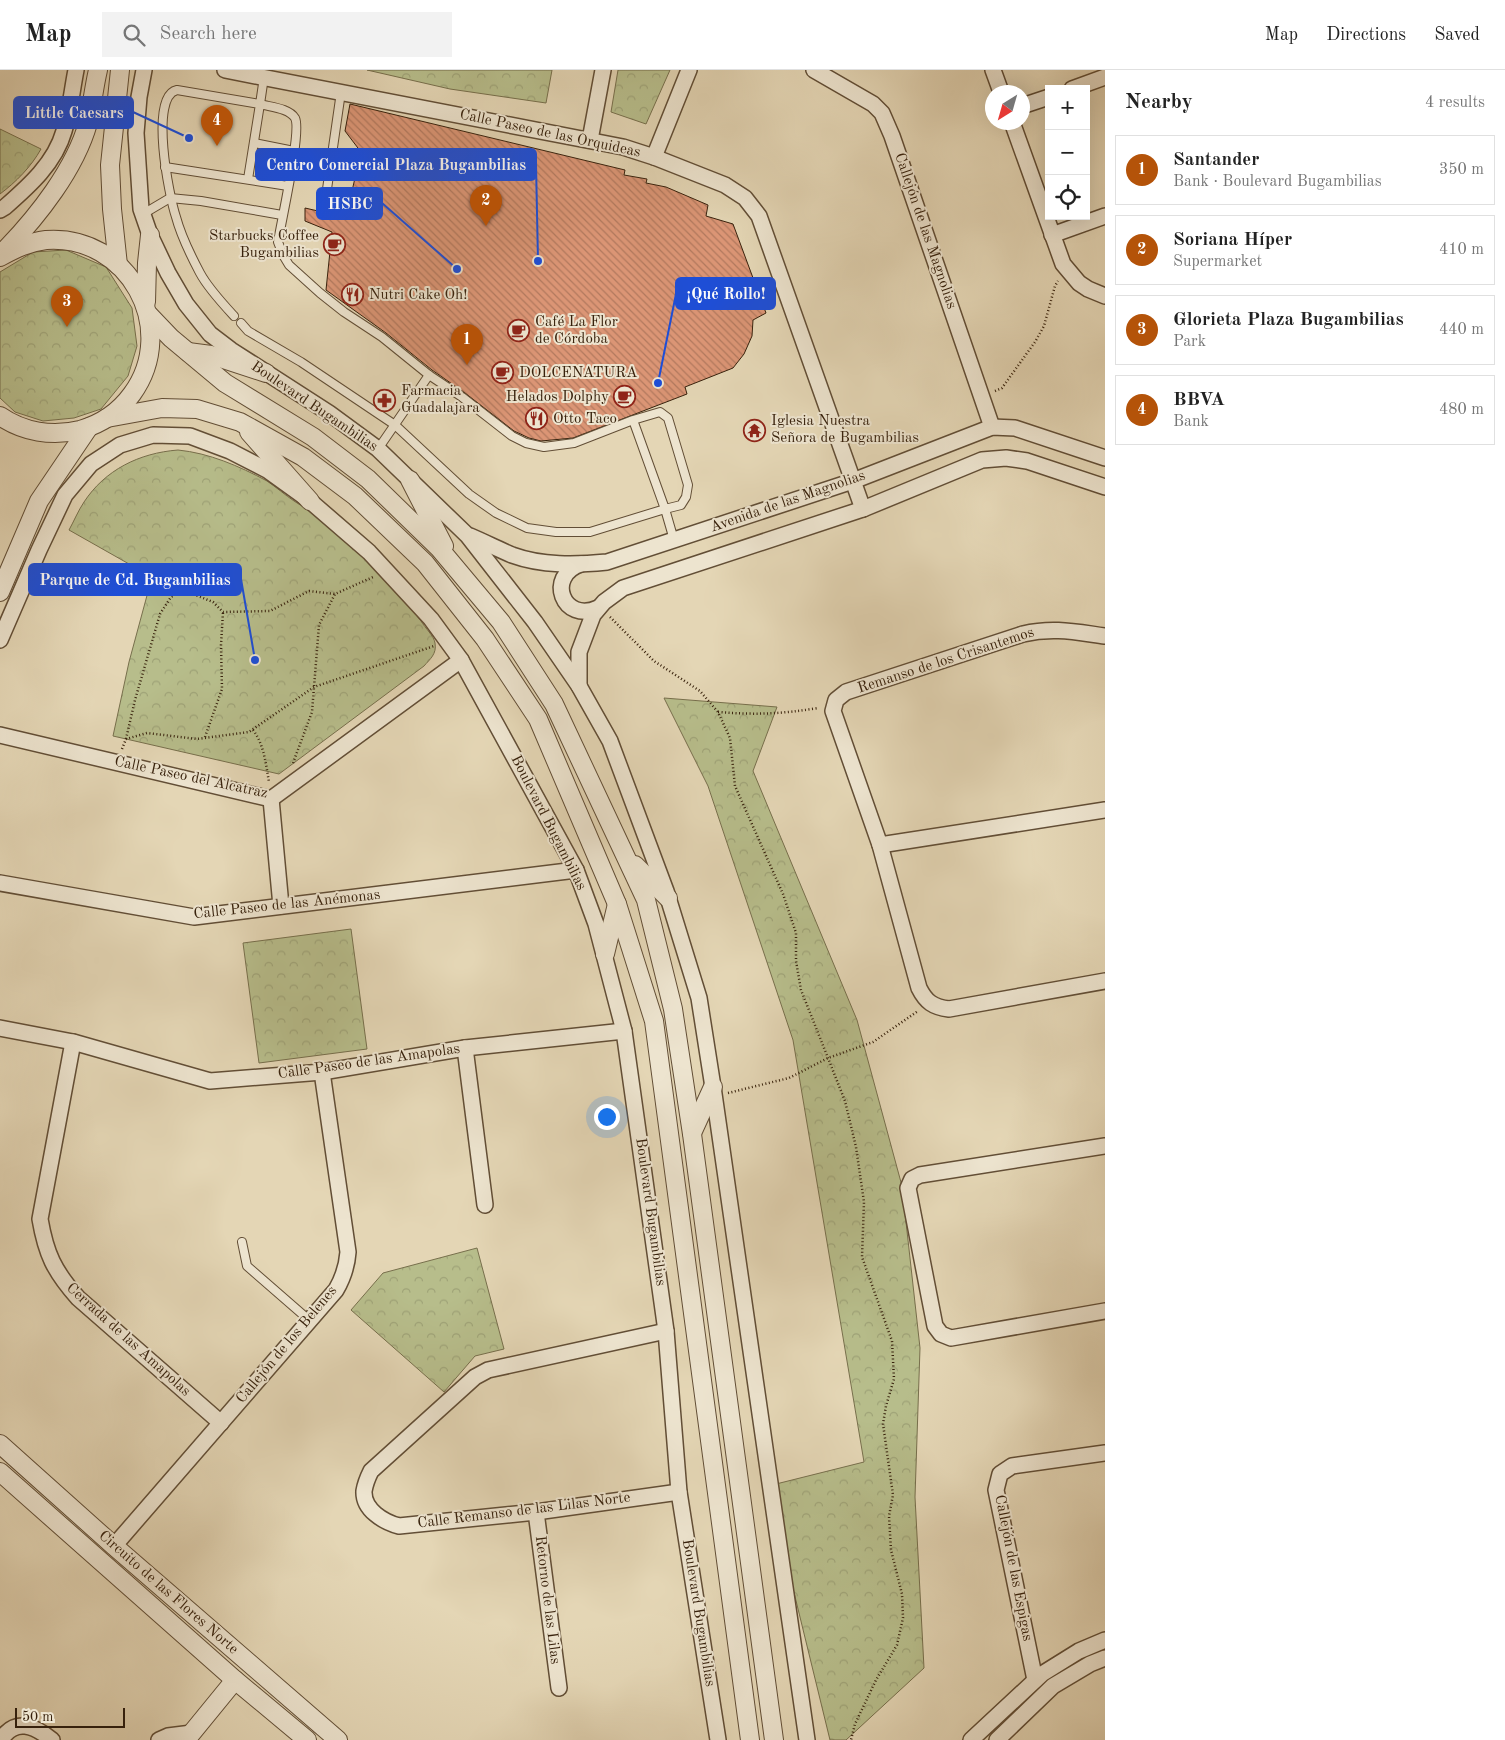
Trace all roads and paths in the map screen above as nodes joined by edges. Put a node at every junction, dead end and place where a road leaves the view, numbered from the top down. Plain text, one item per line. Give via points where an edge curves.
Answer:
1 (76, 70) edge
2 (98, 70) edge
3 (120, 70) edge
4 (144, 70) edge
5 (225, 70) edge
6 (603, 70) edge
7 (689, 70) edge
8 (814, 70) edge
9 (994, 70) edge
10 (1105, 77) edge
11 (264, 78) junction
12 (999, 85) edge
13 (1083, 85) edge
14 (341, 92) junction
15 (1045, 98) edge
16 (1030, 103) edge
17 (260, 104) junction
18 (1015, 130) edge
19 (590, 140) junction
20 (254, 143) junction
21 (294, 151) junction
22 (654, 157) junction
23 (165, 167) junction
24 (248, 180) junction
25 (288, 186) junction
26 (326, 196) dead end
27 (170, 198) junction
28 (0, 210) edge
29 (143, 214) junction
30 (282, 214) junction
31 (1105, 216) edge
32 (150, 235) junction
33 (1052, 235) junction
34 (0, 256) edge
35 (118, 264) junction
36 (1067, 270) junction
37 (1105, 296) edge
38 (147, 310) junction
39 (234, 316) dead end
40 (241, 324) dead end
41 (186, 351) junction
42 (266, 373) junction
43 (429, 375) junction
44 (982, 396) junction
45 (0, 416) edge
46 (107, 418) junction
47 (633, 420) junction
48 (240, 422) junction
49 (395, 425) junction
50 (89, 427) junction
51 (992, 427) junction
52 (378, 449) junction
53 (1105, 458) edge
54 (410, 480) junction
55 (853, 481) junction
56 (1105, 487) edge
57 (310, 501) junction
58 (665, 509) junction
59 (863, 510) junction
60 (467, 535) junction
61 (674, 540) junction
62 (453, 564) junction
63 (581, 564) junction
64 (387, 571) junction
65 (0, 592) edge
66 (335, 594) junction
67 (598, 608) junction
68 (223, 612) junction
69 (1105, 636) edge
70 (0, 640) edge
71 (447, 642) junction
72 (461, 660) junction
73 (579, 686) junction
74 (314, 687) junction
75 (833, 705) junction
76 (718, 712) junction
77 (253, 730) junction
78 (0, 735) edge
79 (205, 737) junction
80 (126, 739) junction
81 (117, 763) junction
82 (290, 768) dead end
83 (271, 798) junction
84 (1105, 810) edge
85 (880, 845) junction
86 (626, 857) junction
87 (576, 870) junction
88 (0, 883) edge
89 (668, 898) junction
90 (617, 904) junction
91 (281, 906) junction
92 (604, 954) junction
93 (1105, 981) edge
94 (930, 1004) junction
95 (0, 1028) edge
96 (624, 1031) junction
97 (73, 1042) junction
98 (465, 1048) junction
99 (828, 1058) junction
100 (322, 1072) junction
101 (714, 1091) junction
102 (692, 1134) junction
103 (1105, 1146) edge
104 (485, 1205) dead end
105 (242, 1242) dead end
106 (1105, 1311) edge
107 (309, 1320) junction
108 (666, 1331) junction
109 (222, 1422) junction
110 (1105, 1453) edge
111 (3, 1454) edge
112 (0, 1472) edge
113 (679, 1492) junction
114 (536, 1512) junction
115 (114, 1546) junction
116 (1105, 1640) edge
117 (1105, 1658) edge
118 (235, 1680) junction
119 (1035, 1680) junction
120 (559, 1688) dead end
121 (189, 1736) edge
122 (1, 1740) edge
123 (52, 1740) edge
124 (159, 1740) edge
125 (307, 1740) edge
126 (338, 1740) edge
127 (718, 1740) edge
128 (750, 1740) edge
129 (774, 1740) edge
130 (807, 1740) edge
131 (851, 1740) edge
132 (971, 1740) edge
133 (998, 1740) edge

1 - 28 street via 64,132 54,152 41,173
2 - 34 street via 88,123 73,162 24,231
3 - 35 street via 110,165
4 - 29 street, Boulevard Bugambilias via 136,133
5 - 11 street, Calle Paseo de las Orquideas
6 - 19 street
7 - 22 street
8 - 44 street, Callejón de las Magnolias via 873,104 882,113
9 - 12 street
10 - 13 street
11 - 14 street, Calle Paseo de las Orquideas
11 - 17 lane
14 - 19 street, Calle Paseo de las Orquideas
14 - 26 lane
15 - 16 street
17 - 20 lane
17 - 21 lane via 288,112 294,117 297,126
17 - 23 lane via 182,90 171,91 162,118
18 - 33 street
19 - 22 street, Calle Paseo de las Orquideas
20 - 21 lane
20 - 24 lane
21 - 25 lane
22 - 55 street, Calle Paseo de las Orquideas via 725,185 745,198 759,216
23 - 24 lane
23 - 27 lane
24 - 25 lane
25 - 30 lane
27 - 29 lane
27 - 30 lane
27 - 39 lane via 201,275
29 - 32 street, Boulevard Bugambilias
30 - 43 lane via 278,242 289,265 338,307
31 - 33 street
32 - 38 street
32 - 42 street, Boulevard Bugambilias via 186,304 210,334
33 - 36 street
34 - 35 street via 21,246 46,240 72,242 96,250
35 - 38 street via 134,283
36 - 37 street via 1084,286
36 - 44 path via 1055,286 1044,326 1035,342 1002,388
38 - 41 street, Boulevard Bugambilias
38 - 46 street via 151,339 148,362 139,384 125,403
40 - 49 lane
41 - 42 street via 212,355
41 - 62 street, Boulevard Bugambilias via 225,383 313,437 368,479
42 - 52 street, Boulevard Bugambilias
43 - 47 lane via 512,436 533,445 544,447 574,443
43 - 49 lane
44 - 51 street, Callejón de las Magnolias
45 - 50 street via 26,429 47,433
46 - 48 street, Boulevard Bugambilias via 162,408 197,409
46 - 50 street
47 - 58 lane
47 - 58 lane via 660,412 668,418 688,491 681,504
48 - 57 street
48 - 90 street, Boulevard Bugambilias via 303,457 355,496 425,563 484,639 538,719
49 - 52 lane
49 - 58 lane via 469,494 496,513 527,528 590,532
50 - 65 street via 40,501
51 - 53 street, Avenida de las Magnolias via 1015,428
51 - 55 street, Avenida de las Magnolias
52 - 54 street, Boulevard Bugambilias
54 - 60 street, Boulevard Bugambilias
54 - 62 street
55 - 59 street, Calle Paseo de las Orquideas
55 - 61 street, Avenida de las Magnolias
56 - 59 street, Avenida de las Magnolias via 1027,461 1006,458 982,460
57 - 64 street, Boulevard Bugambilias
57 - 70 street, Boulevard Bugambilias via 267,470 190,436 153,435 120,445 91,464 65,495
58 - 61 lane
59 - 67 street, Avenida de las Magnolias via 623,588
60 - 63 street, Avenida de las Magnolias via 514,555 550,563
60 - 73 street, Boulevard Bugambilias via 535,622
61 - 63 street, Avenida de las Magnolias via 607,562
62 - 86 street, Boulevard Bugambilias via 501,622 554,704
63 - 67 street via 564,576 563,597 578,611
64 - 66 path
64 - 71 street, Boulevard Bugambilias via 431,619
66 - 68 path via 309,591 270,611
66 - 74 path via 319,625
67 - 73 street, Avenida de las Magnolias via 578,652
67 - 76 path via 616,621 654,661 700,691
68 - 79 path via 222,689
68 - 80 path via 213,602 184,590 170,597 160,614
69 - 75 street, Remanso de los Crisantemos via 1060,630 1035,631 846,692
71 - 72 street, Boulevard Bugambilias
71 - 74 path
72 - 83 street, Calle Paseo del Alcatraz
72 - 87 street, Boulevard Bugambilias
73 - 89 street, Boulevard Bugambilias via 610,741
74 - 77 path
74 - 82 path via 312,712
75 - 76 path via 792,713
75 - 85 street via 834,717
76 - 99 path via 730,738 735,786 783,894 796,933 801,990
77 - 79 path
77 - 83 path via 266,760
78 - 81 street, Calle Paseo del Alcatraz
79 - 80 path via 148,733
80 - 81 path
81 - 83 street, Calle Paseo del Alcatraz
83 - 91 street
84 - 85 street
85 - 94 street via 919,988
86 - 89 street
86 - 102 street, Boulevard Bugambilias via 646,900 673,1009
87 - 91 street, Calle Paseo de las Anémonas
87 - 92 street, Boulevard Bugambilias
88 - 91 street, Calle Paseo de las Anémonas via 194,917
89 - 101 street, Boulevard Bugambilias via 699,998
90 - 92 street
90 - 128 street, Boulevard Bugambilias via 654,1021
92 - 96 street, Boulevard Bugambilias
93 - 94 street via 949,1009
94 - 99 path via 873,1042
95 - 97 street, Calle Paseo de las Amapolas
96 - 98 street, Calle Paseo de las Amapolas
96 - 108 street, Boulevard Bugambilias
97 - 100 street, Calle Paseo de las Amapolas via 210,1081
97 - 109 street, Cerrada de las Amapolas via 40,1218 51,1261 78,1298
98 - 100 street, Calle Paseo de las Amapolas
98 - 104 street
99 - 101 path via 789,1078
99 - 131 path via 845,1101 856,1146 864,1202 862,1257 892,1342 894,1379 883,1424 893,1494 889,1516 891,1550 902,1594 903,1618 897,1645 876,1680
100 - 107 street, Callejón de los Belenes via 348,1252 341,1282
101 - 102 street
101 - 130 street, Boulevard Bugambilias
102 - 129 street, Boulevard Bugambilias
103 - 106 street via 920,1175 912,1179 908,1188 935,1326 941,1334 952,1338
105 - 107 lane via 247,1266
107 - 109 street, Callejón de los Belenes
108 - 113 street, Boulevard Bugambilias
108 - 114 street, Calle Remanso de las Lilas Norte via 488,1370 475,1377 370,1471 364,1491 373,1511 385,1521 399,1526
109 - 115 street, Callejón de los Belenes
110 - 119 street, Callejón de las Espigas via 1012,1466 1000,1474 997,1482
111 - 115 street, Circuito de las Flores Norte
112 - 118 street, Circuito de las Flores Norte
113 - 114 street, Calle Remanso de las Lilas Norte
113 - 127 street, Boulevard Bugambilias
114 - 120 street, Retorno de las Lilas
115 - 126 street, Circuito de las Flores Norte
116 - 119 street via 1079,1651
117 - 133 street via 1053,1686
118 - 121 street
118 - 125 street, Circuito de las Flores Norte
119 - 132 street
121 - 124 street via 168,1736
122 - 123 street via 8,1730 25,1726

